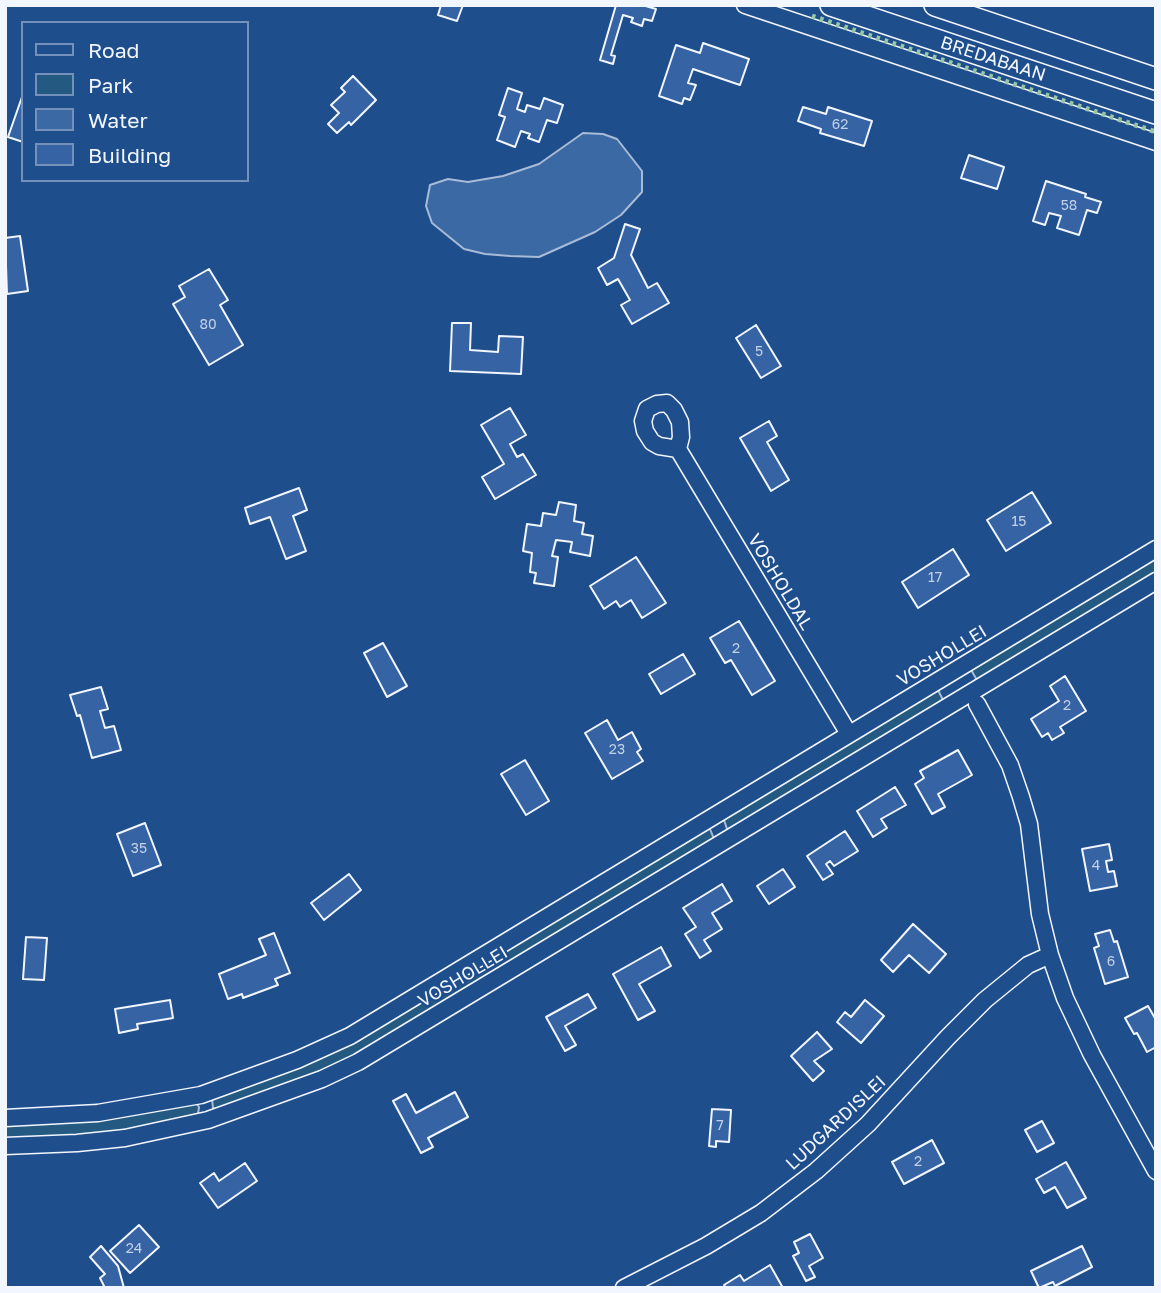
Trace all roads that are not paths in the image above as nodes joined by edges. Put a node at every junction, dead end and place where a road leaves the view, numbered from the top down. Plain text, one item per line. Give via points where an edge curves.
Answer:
1 (745, 5) edge
2 (831, 5) edge
3 (935, 5) edge
4 (1156, 79) edge
5 (1156, 113) edge
6 (1156, 142) edge
7 (678, 449) dead end
8 (1156, 549) edge
9 (1156, 581) edge
10 (977, 705) dead end
11 (849, 734) junction
12 (712, 819) junction
13 (725, 841) junction
14 (1050, 955) junction
15 (201, 1095) junction
16 (5, 1118) edge
17 (208, 1120) junction
18 (5, 1146) edge
19 (1156, 1171) edge
20 (624, 1288) edge

1 - 6 street
2 - 5 main road, BREDABAAN
3 - 4 main road, BREDABAAN
7 - 11 street, VOSHOLDAL
8 - 11 street, VOSHOLLEI
9 - 13 street, VOSHOLLEI
10 - 14 street via 1010,765 1029,824
11 - 12 street, VOSHOLLEI
12 - 13 street
12 - 15 street, VOSHOLLEI via 350,1036
13 - 17 street, VOSHOLLEI via 358,1062
14 - 19 street via 1092,1055
14 - 20 street, LUDGARDISLEI via 1028,965 985,1000 816,1171 761,1213
15 - 16 street, VOSHOLLEI via 98,1113
15 - 17 street
17 - 18 street, VOSHOLLEI via 113,1139

